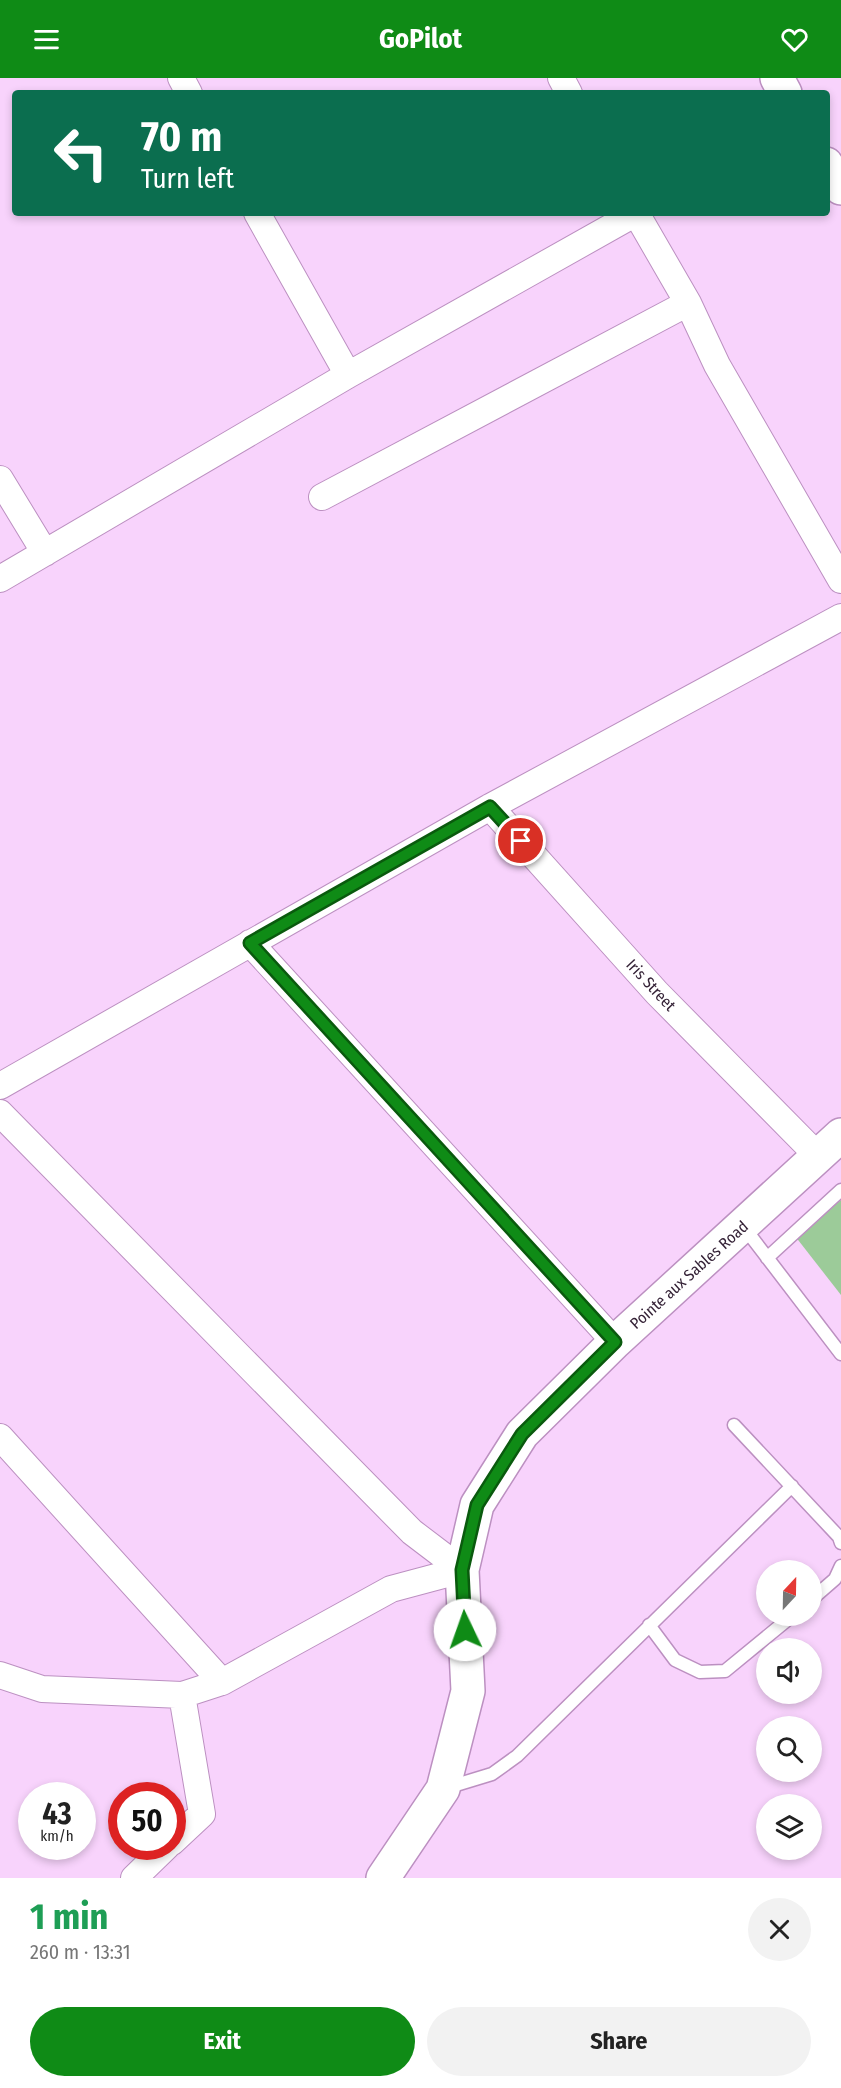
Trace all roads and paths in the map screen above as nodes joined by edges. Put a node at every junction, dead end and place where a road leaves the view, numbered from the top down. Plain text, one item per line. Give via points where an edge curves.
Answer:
1 (830, 170) edge
2 (841, 188) edge
3 (259, 216) edge
4 (631, 216) edge
5 (638, 216) edge
6 (688, 303) junction
7 (348, 375) junction
8 (0, 478) edge
9 (322, 497) dead end
10 (45, 553) junction
11 (0, 579) edge
12 (841, 580) edge
13 (841, 617) edge
14 (490, 807) junction
15 (250, 943) junction
16 (0, 1086) edge
17 (0, 1113) edge
18 (830, 1146) edge
19 (841, 1190) edge
20 (743, 1226) junction
21 (767, 1258) junction
22 (615, 1342) junction
23 (841, 1354) edge
24 (734, 1425) dead end
25 (0, 1437) edge
26 (792, 1486) junction
27 (841, 1543) edge
28 (841, 1566) edge
29 (462, 1570) junction
30 (822, 1590) edge
31 (649, 1625) junction
32 (780, 1626) edge
33 (0, 1675) edge
34 (222, 1682) junction
35 (182, 1695) junction
36 (443, 1789) junction
37 (186, 1829) edge
38 (153, 1860) edge
39 (134, 1878) edge
40 (383, 1878) edge

1 - 2 main road
3 - 7 street
4 - 7 street
5 - 6 street
6 - 9 street
6 - 12 street via 717,365
7 - 10 street
8 - 10 street
10 - 11 street
13 - 14 street
14 - 15 street
14 - 18 street, Iris Street via 657,993
15 - 16 street
15 - 22 street
17 - 29 street via 412,1532
18 - 20 main road, Pointe aux Sables Road
19 - 21 lane
20 - 21 lane
20 - 22 main road, Pointe aux Sables Road
21 - 23 lane
22 - 29 main road, Pointe aux Sables Road via 522,1434 477,1505
24 - 26 lane
25 - 34 street
26 - 27 lane
26 - 31 lane
28 - 30 lane via 835,1579
29 - 34 street via 391,1589
29 - 36 main road, Pointe aux Sables Road via 468,1691
31 - 32 lane via 675,1660 700,1672 725,1671
31 - 36 lane via 517,1756 492,1774
33 - 35 street via 42,1689
34 - 35 street
35 - 37 street via 202,1814
36 - 40 main road, Pointe aux Sables Road
38 - 39 street

